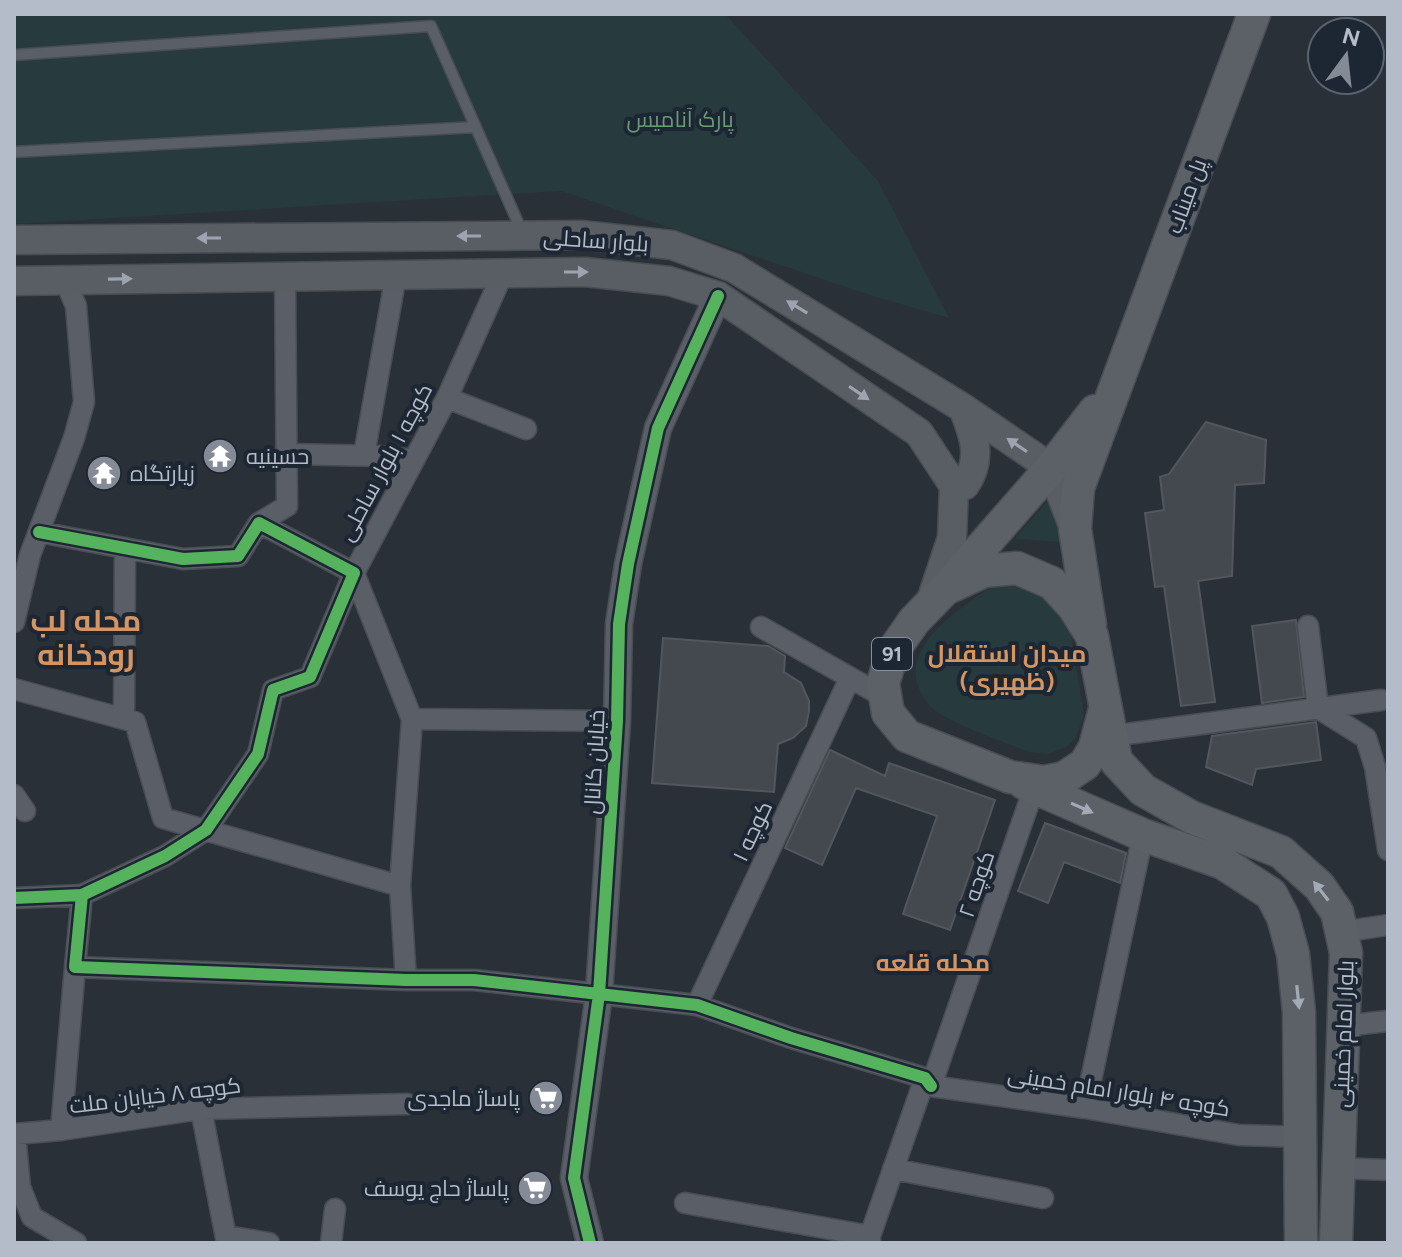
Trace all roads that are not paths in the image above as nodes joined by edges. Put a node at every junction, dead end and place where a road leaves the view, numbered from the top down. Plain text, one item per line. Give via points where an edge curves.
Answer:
1 (1254, 14) edge
2 (14, 55) edge
3 (476, 127) junction
4 (14, 152) edge
5 (524, 236) junction
6 (14, 240) edge
7 (503, 273) junction
8 (396, 275) junction
9 (285, 276) junction
10 (65, 280) junction
11 (14, 281) edge
12 (718, 296) junction
13 (1118, 379) junction
14 (447, 398) junction
15 (963, 408) junction
16 (526, 429) dead end
17 (287, 454) junction
18 (364, 455) junction
19 (414, 460) junction
20 (1051, 468) junction
21 (954, 486) junction
22 (259, 523) junction
23 (1075, 529) junction
24 (39, 532) junction
25 (125, 548) junction
26 (354, 573) junction
27 (938, 598) junction
28 (14, 622) edge
29 (1308, 626) dead end
30 (761, 627) dead end
31 (1092, 636) junction
32 (850, 678) junction
33 (14, 689) edge
34 (886, 698) junction
35 (1381, 700) dead end
36 (1318, 708) junction
37 (124, 719) junction
38 (412, 719) junction
39 (617, 721) junction
40 (1108, 723) junction
41 (1382, 766) edge
42 (1022, 782) junction
43 (206, 830) junction
44 (1143, 835) junction
45 (1388, 850) edge
46 (400, 886) junction
47 (82, 895) junction
48 (14, 898) edge
49 (1388, 925) edge
50 (1341, 932) junction
51 (75, 967) junction
52 (406, 980) junction
53 (599, 994) junction
54 (697, 1005) junction
55 (1388, 1021) edge
56 (1343, 1026) junction
57 (928, 1082) junction
58 (407, 1104) dead end
59 (1085, 1108) junction
60 (201, 1109) junction
61 (61, 1130) junction
62 (1300, 1137) junction
63 (1339, 1168) junction
64 (893, 1169) junction
65 (1388, 1170) edge
66 (17, 1187) edge
67 (1043, 1198) dead end
68 (685, 1203) dead end
69 (335, 1209) dead end
70 (227, 1239) edge
71 (870, 1239) edge
72 (76, 1243) edge
73 (269, 1243) edge
74 (331, 1243) edge
75 (590, 1243) edge
76 (1301, 1243) edge
77 (1336, 1243) edge

1 - 13 main road, پل میناب / 91
2 - 3 lane via 431,26
3 - 4 lane
3 - 5 lane
5 -> 6 main road, بلوار ساحلی
15 -> 5 main road, بلوار ساحلی via 734,268 672,245 581,235
7 - 8 main road, بلوار ساحلی
7 -> 12 main road, بلوار ساحلی via 585,272 669,281
7 - 14 street, کوچه ۱ بلوار ساحلی
8 - 9 main road, بلوار ساحلی
8 - 18 street
10 -> 9 main road, بلوار ساحلی
9 - 17 street
10 - 11 main road, بلوار ساحلی
10 - 24 street via 76,306 84,402
12 -> 21 main road, بلوار ساحلی via 919,433
12 - 39 street, خیابان کانال via 658,428 619,624
13 - 20 main road, 91
13 - 23 main road, 91 via 1078,488
14 - 16 street
14 - 19 street, کوچه ۱ بلوار ساحلی
20 -> 15 main road, بلوار ساحلی
15 - 21 main road via 977,458 965,485
17 - 18 street
17 - 22 street via 287,506
18 - 19 street
19 - 26 street, کوچه ۱ بلوار ساحلی
20 - 23 main road
20 - 27 main road, 91
21 - 27 main road via 952,538
22 - 25 street via 238,556 183,559
22 - 26 street
23 - 31 main road, 91
24 - 25 street
24 - 28 street
25 - 37 street
26 - 38 street, کوچه ۱ بلوار ساحلی
26 - 43 street via 310,677 273,690 258,754
27 - 31 main road, 91 via 984,571 1017,568 1052,583
27 - 34 main road, 91 via 893,651 883,683
29 - 36 street
30 - 32 street
31 - 40 main road, 91
32 - 34 street
32 - 54 street, کوچه ۱
33 - 37 street
34 - 42 main road, 91 via 888,713 907,736
35 - 36 street
36 - 40 street
36 - 41 street via 1366,738
37 - 43 street via 135,722 163,818
38 - 39 street
38 - 46 street
39 - 53 street, خیابان کانال
40 - 42 main road, 91 via 1085,764 1064,778
50 -> 40 main road, بلوار امام خمینی / 91 via 1337,912 1319,886 1281,852 1191,817 1143,790 1116,761
41 - 45 street
42 -> 44 main road, بلوار امام خمینی / 91
42 - 57 street, کوچه ۲
43 - 46 street
43 - 47 street
44 - 59 street
44 -> 62 main road, بلوار امام خمینی / 91 via 1223,863 1271,894 1283,917 1299,1012
46 - 52 street
47 - 48 street
47 - 51 street
49 - 50 street
50 - 56 main road, بلوار امام خمینی / 91 via 1346,953
51 - 52 street, کوچه ۴ بلوار امام خمینی
51 - 61 street
52 - 53 street, کوچه ۴ بلوار امام خمینی via 474,980
53 - 54 street, کوچه ۴ بلوار امام خمینی
53 - 75 street, خیابان کانال via 574,1178
54 - 57 street, کوچه ۴ بلوار امام خمینی
55 - 56 street
56 - 63 main road, بلوار امام خمینی / 91
57 - 59 street, کوچه ۴ بلوار امام خمینی
57 - 64 street, کوچه ۲
58 - 60 street, کوچه ۸ خیابان ملت
59 - 62 street, کوچه ۴ بلوار امام خمینی via 1239,1135
60 - 61 street, کوچه ۸ خیابان ملت
60 - 70 street
61 - 66 street, کوچه ۸ خیابان ملت via 15,1134
62 - 76 main road, بلوار امام خمینی / 91
63 - 65 street
63 - 77 main road, بلوار امام خمینی / 91
64 - 67 street
64 - 71 street, کوچه ۲
66 - 72 street via 32,1217
68 - 71 street
69 - 74 street
70 - 73 street

